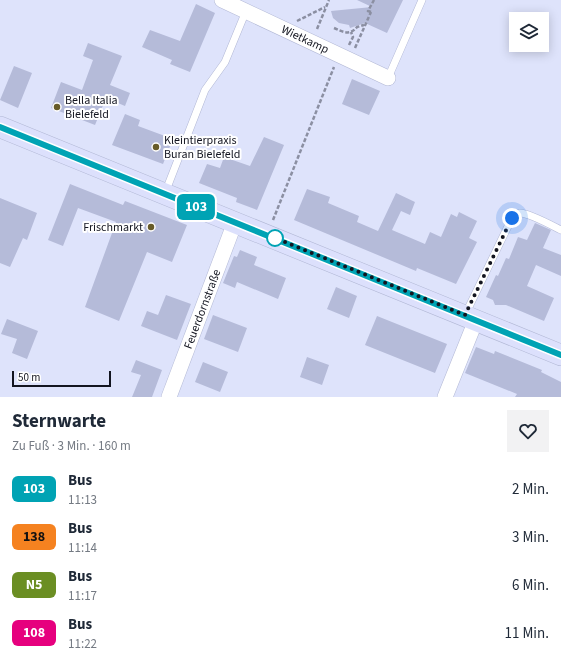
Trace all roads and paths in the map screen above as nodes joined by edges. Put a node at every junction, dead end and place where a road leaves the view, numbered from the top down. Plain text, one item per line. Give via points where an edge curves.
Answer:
1 (222, 0) edge
2 (328, 0) edge
3 (374, 0) edge
4 (422, 0) edge
5 (326, 7) junction
6 (246, 11) junction
7 (295, 22) dead end
8 (364, 25) junction
9 (334, 28) dead end
10 (351, 32) junction
11 (311, 42) junction
12 (348, 47) dead end
13 (354, 50) dead end
14 (336, 61) dead end
15 (388, 78) joint
16 (0, 127) edge
17 (164, 194) junction
18 (235, 222) junction
19 (561, 230) edge
20 (270, 236) junction
21 (471, 317) junction
22 (561, 355) edge
23 (169, 397) edge
24 (445, 397) edge

1 - 6 street, Wietkamp
2 - 5 path
3 - 8 path, bridge
4 - 15 lane
5 - 7 path
5 - 11 path
6 - 11 street, Wietkamp
6 - 17 lane via 225,62 205,90
8 - 10 path
8 - 13 path
9 - 10 path via 345,33
10 - 12 path via 353,37
11 - 15 street, Wietkamp
14 - 20 path via 273,220
16 - 17 street
17 - 18 street
18 - 20 street
18 - 23 street, Feuerdornstraße
19 - 21 lane via 520,213 515,215
20 - 21 street
21 - 22 street
21 - 24 street

